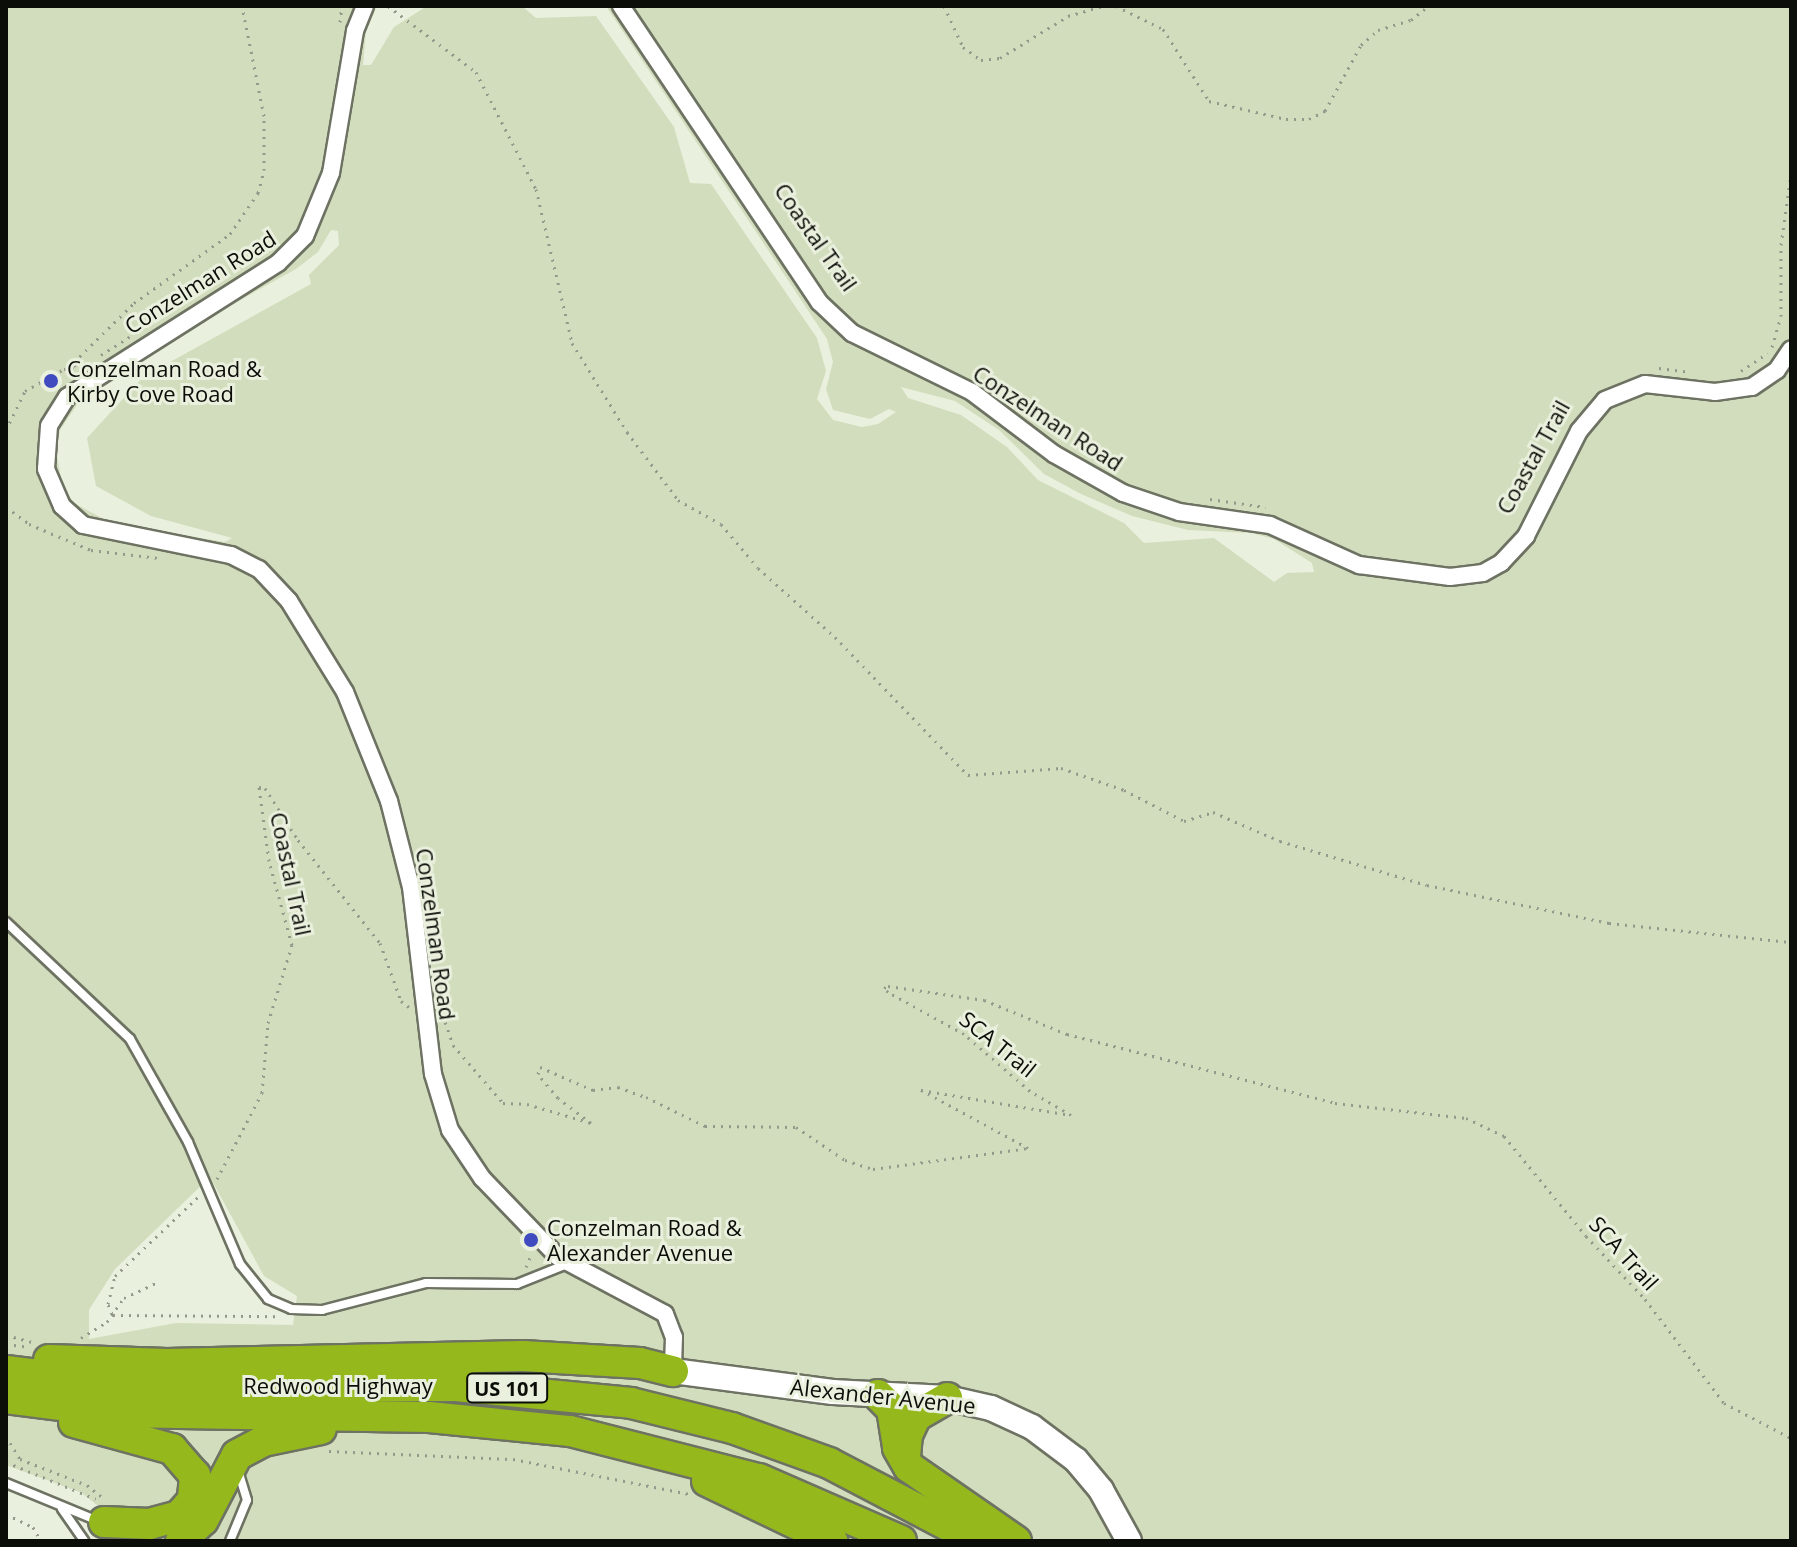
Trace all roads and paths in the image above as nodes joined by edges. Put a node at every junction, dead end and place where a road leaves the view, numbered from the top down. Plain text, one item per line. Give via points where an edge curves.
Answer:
1 (242, 6) edge
2 (342, 6) edge
3 (365, 6) edge
4 (388, 6) edge
5 (621, 6) edge
6 (944, 6) edge
7 (1102, 6) edge
8 (1116, 6) edge
9 (1428, 6) edge
10 (338, 36) dead end
11 (1791, 174) edge
12 (167, 313) dead end
13 (1791, 349) edge
14 (75, 366) junction
15 (1647, 368) dead end
16 (1696, 373) dead end
17 (1735, 373) dead end
18 (81, 386) junction
19 (6, 430) edge
20 (1206, 498) dead end
21 (6, 507) edge
22 (1274, 510) dead end
23 (167, 559) dead end
24 (6, 922) edge
25 (1791, 942) edge
26 (412, 996) dead end
27 (442, 1007) dead end
28 (211, 1194) junction
29 (529, 1241) dead end
30 (567, 1264) junction
31 (513, 1275) dead end
32 (156, 1283) dead end
33 (300, 1310) junction
34 (113, 1315) junction
35 (6, 1335) edge
36 (73, 1341) dead end
37 (6, 1344) edge
38 (47, 1346) dead end
39 (38, 1347) junction
40 (673, 1371) junction
41 (8, 1385) edge
42 (878, 1395) junction
43 (947, 1398) junction
44 (394, 1416) junction
45 (570, 1431) junction
46 (6, 1436) edge
47 (1791, 1438) edge
48 (325, 1451) dead end
49 (232, 1460) junction
50 (6, 1462) edge
51 (909, 1467) junction
52 (6, 1483) edge
53 (698, 1497) dead end
54 (51, 1501) junction
55 (6, 1514) edge
56 (98, 1523) edge
57 (41, 1541) edge
58 (181, 1541) edge
59 (230, 1541) edge
60 (832, 1541) edge
61 (901, 1541) edge
62 (978, 1541) edge
63 (1016, 1541) edge
64 (1129, 1541) edge

1 - 14 path via 264,116 264,170 258,193 230,234 134,303
2 - 10 path
3 - 18 street, Conzelman Road via 355,31 331,173 305,236 278,263
4 - 25 path via 476,72 536,189 572,343 678,500 721,524 758,568 835,637 968,775 1061,768 1124,790 1184,821 1213,812 1280,841 1427,885 1609,923
5 - 13 street, Conzelman Road via 819,302 852,333 972,392 1054,454 1123,493 1179,512 1270,525 1359,565 1450,577 1483,573 1501,563 1526,536 1579,431 1605,400 1645,384 1715,392 1752,387 1777,370
6 - 7 path via 963,47 981,60 1000,58 1068,16
8 - 9 path via 1163,29 1209,101 1286,119 1309,119 1325,111 1361,45 1378,30 1411,20
11 - 17 path via 1781,245 1779,331 1768,354
12 - 14 path via 82,367
14 - 18 path
14 - 19 path via 19,397
15 - 16 path
18 - 30 street, Conzelman Road via 56,413 45,440 46,469 62,506 100,532 216,551 259,569 289,601 345,692 379,772 405,858 433,1074 450,1130 491,1190
20 - 22 path
21 - 23 path via 29,524 91,550
24 - 28 lane via 130,1039
26 - 28 path, Coastal Trail via 414,1009 401,1001 380,943 361,915 298,840 265,788 259,787 269,861 292,945 268,1023 262,1093
27 - 47 path, SCA Trail via 453,1045 503,1103 527,1104 591,1123 558,1098 538,1074 540,1067 593,1090 618,1087 646,1097 705,1126 796,1127 845,1160 873,1169 1028,1148 921,1090 1071,1115 1030,1091 964,1034 888,992 888,986 984,1000 1067,1034 1335,1103 1466,1118 1504,1136 1645,1299 1724,1403
28 - 33 lane via 230,1244 257,1289 275,1303
28 - 34 path via 196,1197 115,1276 108,1304
29 - 31 path via 531,1261
30 - 33 lane via 517,1284 426,1283 337,1308
30 - 40 street, Conzelman Road via 665,1314 674,1337
32 - 34 path via 124,1298
33 - 34 path via 265,1319
34 - 36 path
35 - 39 path via 35,1341
37 - 39 path
38 - 39 path
40 - 41 highway via 624,1361 480,1356 167,1364 49,1360
40 - 42 main road, Alexander Avenue
41 - 44 highway, Redwood Highway / US 101 via 116,1412
41 - 56 highway via 167,1447 190,1464 196,1493 179,1516 150,1524
41 - 62 highway, Redwood Highway / US 101 via 491,1387 631,1403 732,1428 807,1454 867,1480
42 - 43 main road, Alexander Avenue
42 - 51 highway via 891,1406 898,1448
43 - 51 highway via 923,1409 911,1425 905,1447
43 - 64 main road, Alexander Avenue via 1008,1414 1059,1445 1097,1484
44 - 45 highway, Redwood Highway / US 101
44 - 49 highway via 273,1438
45 - 60 highway via 740,1494
45 - 61 highway, Redwood Highway / US 101 via 759,1479
46 - 56 path via 20,1459 101,1494
48 - 53 path via 526,1460
49 - 58 highway via 203,1520
49 - 59 lane via 247,1493
50 - 56 path
51 - 63 highway
52 - 54 lane
54 - 56 lane
54 - 56 lane via 75,1522
55 - 57 path via 33,1527

